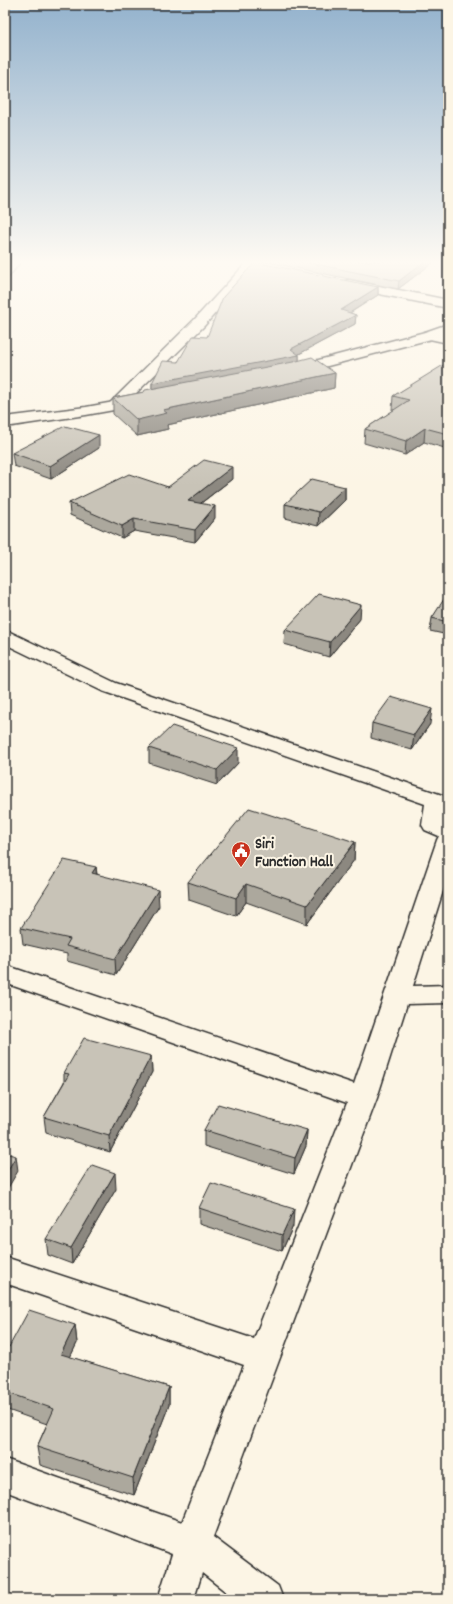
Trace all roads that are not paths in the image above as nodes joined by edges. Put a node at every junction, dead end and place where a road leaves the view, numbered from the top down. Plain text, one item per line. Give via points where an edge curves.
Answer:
1 (186, 336) edge
2 (427, 336) edge
3 (434, 336) edge
4 (448, 339) edge
5 (277, 375) edge
6 (154, 398) edge
7 (115, 406) junction
8 (5, 422) edge
9 (5, 638) edge
10 (443, 795) edge
11 (448, 831) edge
12 (448, 840) edge
13 (5, 974) edge
14 (448, 994) edge
15 (398, 995) junction
16 (363, 1098) junction
17 (5, 1270) edge
18 (264, 1357) junction
19 (5, 1475) edge
20 (193, 1544) junction
21 (176, 1599) edge
22 (265, 1599) edge

1 - 7 street
2 - 5 street
3 - 4 street
6 - 7 street
7 - 8 street
9 - 10 street via 109,687
10 - 11 street via 433,825
12 - 15 street
13 - 16 street
14 - 15 street
15 - 16 street
16 - 18 street
17 - 18 street
18 - 20 street
19 - 20 street
20 - 21 street
20 - 22 street

